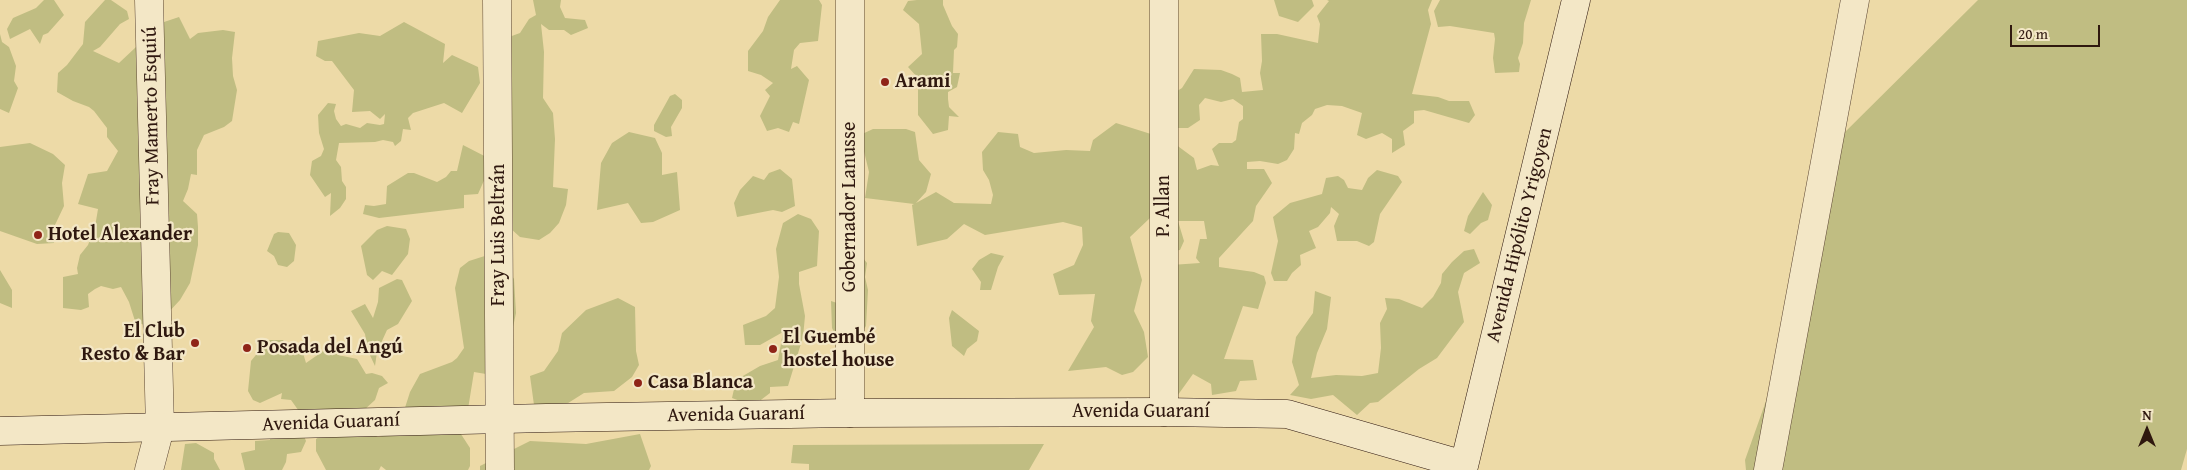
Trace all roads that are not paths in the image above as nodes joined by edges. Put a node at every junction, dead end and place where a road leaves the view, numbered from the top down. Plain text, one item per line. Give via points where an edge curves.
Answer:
1 (149, 0) edge
2 (497, 0) edge
3 (850, 0) edge
4 (1164, 0) edge
5 (1576, 0) edge
6 (1855, 0) edge
7 (1164, 412) junction
8 (850, 413) junction
9 (500, 419) junction
10 (160, 428) junction
11 (0, 431) edge
12 (1464, 467) edge
13 (149, 470) edge
14 (500, 470) edge
15 (1768, 470) edge

1 - 10 street, Fray Mamerto Esquiú
2 - 9 street, Fray Luis Beltrán
3 - 8 street, Gobernador Lanusse
4 - 7 street, P. Allan
5 - 12 street, Avenida Hipólito Yrigoyen
6 - 15 street
7 - 8 street, Avenida Guaraní
7 - 12 street, Avenida Guaraní via 1287,414
8 - 9 street, Avenida Guaraní
9 - 10 street, Avenida Guaraní
9 - 14 street, Fray Luis Beltrán
10 - 11 street, Avenida Guaraní
10 - 13 street, Fray Mamerto Esquiú

